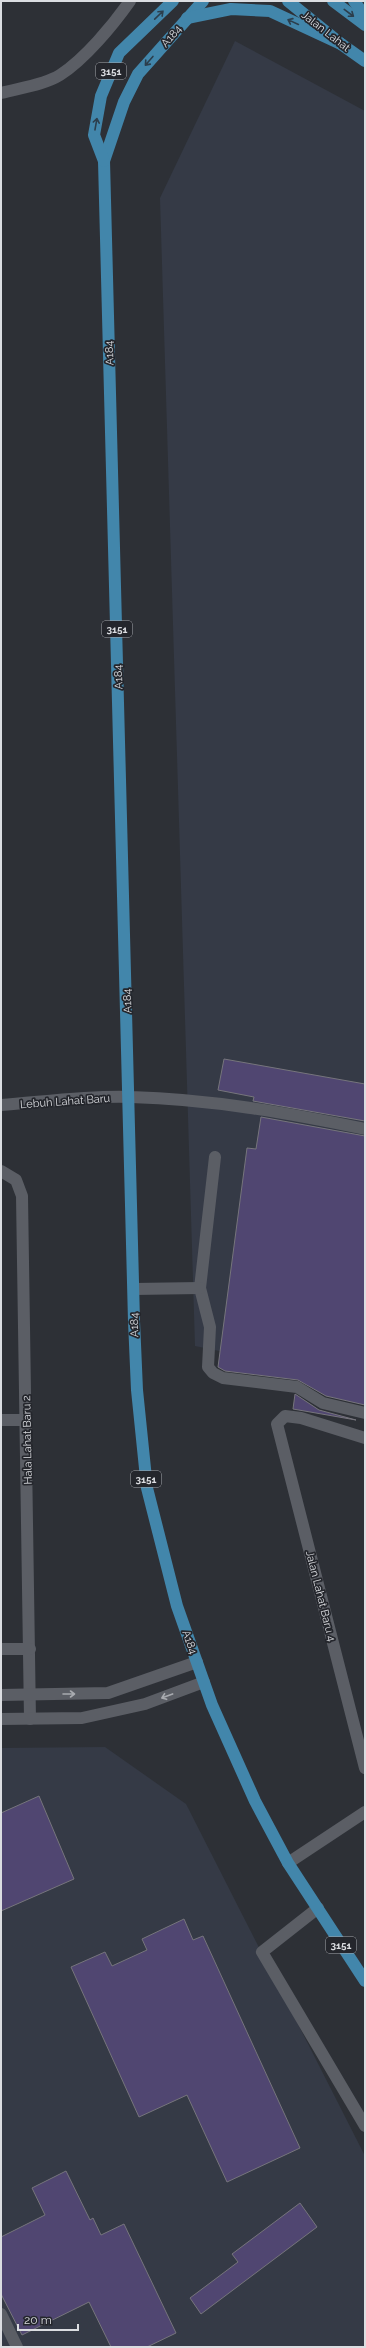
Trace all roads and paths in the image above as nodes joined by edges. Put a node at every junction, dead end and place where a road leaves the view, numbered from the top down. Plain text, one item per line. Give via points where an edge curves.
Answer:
1 (130, 1) edge
2 (203, 1) edge
3 (288, 1) edge
4 (333, 1) edge
5 (354, 1) edge
6 (172, 2) edge
7 (365, 16) edge
8 (187, 18) junction
9 (365, 25) edge
10 (341, 44) junction
11 (365, 61) edge
12 (1, 93) edge
13 (104, 161) junction
14 (130, 1096) junction
15 (1, 1105) edge
16 (365, 1129) edge
17 (215, 1157) dead end
18 (1, 1171) edge
19 (200, 1288) junction
20 (134, 1289) junction
21 (365, 1413) edge
22 (1, 1420) edge
23 (26, 1420) junction
24 (365, 1438) edge
25 (1, 1649) edge
26 (30, 1649) junction
27 (197, 1662) junction
28 (204, 1682) junction
29 (1, 1695) edge
30 (30, 1695) junction
31 (30, 1718) junction
32 (1, 1719) edge
33 (365, 1768) edge
34 (365, 1812) edge
35 (288, 1863) junction
36 (318, 1908) junction
37 (365, 1981) edge
38 (365, 2126) edge
39 (1, 2314) edge
40 (17, 2347) edge

1 - 12 street via 117,19 75,63 59,75
2 - 8 main road, A184 / 3151
3 - 10 main road, Jalan Lahat
4 -> 9 main road
5 - 7 main road
13 -> 6 main road, 3151 via 94,135 101,96 115,62 119,53
10 -> 8 main road via 270,11 231,9
8 -> 13 main road, A184 / 3151 via 138,74 124,102
10 - 11 main road, Jalan Lahat
13 - 14 main road, A184 / 3151
14 - 15 street, Lebuh Lahat Baru
14 - 16 street, Lebuh Lahat Baru via 206,1102 298,1115
14 - 20 main road, A184 / 3151
17 - 19 street
18 - 23 street, Hala Lahat Baru 2 via 16,1180 22,1196
19 - 20 street
19 - 21 street via 210,1327 208,1367 213,1373 223,1378 297,1387 323,1403
20 - 27 main road, A184 / 3151 via 137,1390 147,1488 177,1606
22 - 23 street
23 - 26 street, Hala Lahat Baru 2
24 - 33 street, Jalan Lahat Baru 4 via 301,1418 285,1416 277,1424
25 - 26 street
26 - 30 street, Hala Lahat Baru 2
27 - 28 main road, A184 / 3151
30 -> 27 street via 108,1693
28 -> 31 street via 145,1704 109,1713 82,1718
28 - 35 main road, A184 / 3151 via 232,1752
29 - 30 street
30 - 31 street, Hala Lahat Baru 2
31 - 32 street
34 - 35 street
35 - 36 main road, A184 / 3151
36 - 37 main road, A184 / 3151
36 - 38 street via 262,1952
39 - 40 street

